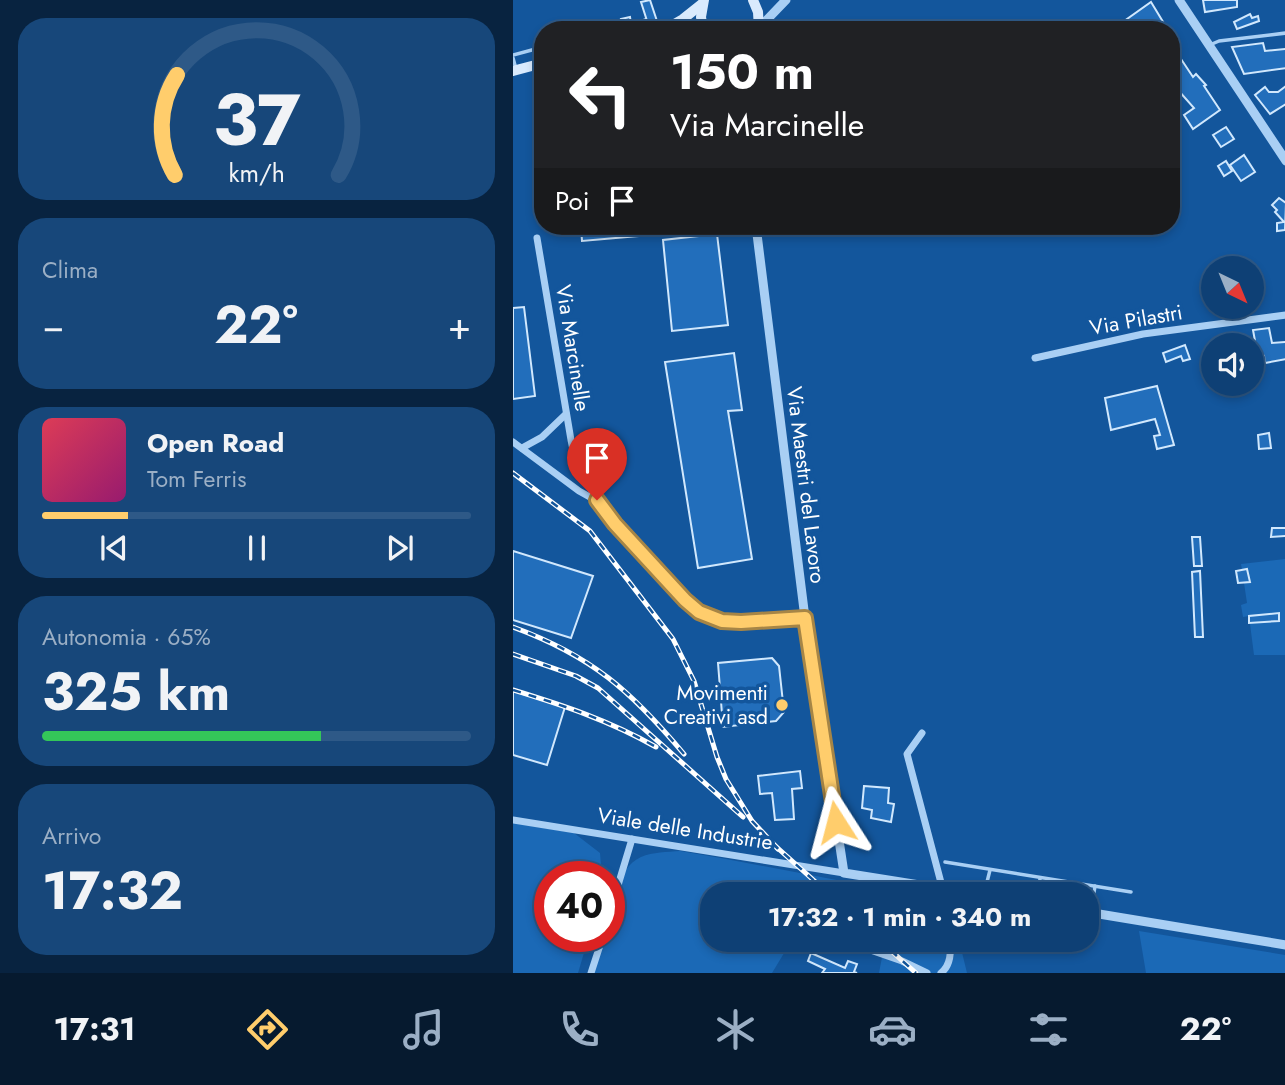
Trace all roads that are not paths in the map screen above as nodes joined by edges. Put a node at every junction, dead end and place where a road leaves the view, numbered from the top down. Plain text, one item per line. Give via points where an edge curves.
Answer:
1 (753, 0) edge
2 (786, 0) edge
3 (1179, 0) edge
4 (703, 1) edge
5 (680, 21) edge
6 (703, 21) edge
7 (759, 21) edge
8 (766, 21) edge
9 (1285, 33) edge
10 (1209, 46) junction
11 (534, 50) edge
12 (513, 57) edge
13 (534, 65) edge
14 (514, 71) edge
15 (1285, 162) edge
16 (757, 235) edge
17 (537, 238) dead end
18 (1285, 314) edge
19 (1035, 358) dead end
20 (566, 414) junction
21 (513, 442) edge
22 (522, 449) junction
23 (597, 500) junction
24 (805, 618) junction
25 (922, 733) dead end
26 (513, 820) edge
27 (632, 839) junction
28 (625, 862) edge
29 (945, 862) dead end
30 (990, 870) junction
31 (844, 873) junction
32 (1040, 879) junction
33 (891, 882) edge
34 (941, 882) edge
35 (987, 882) edge
36 (1040, 882) edge
37 (1064, 882) edge
38 (1099, 887) edge
39 (1131, 892) dead end
40 (1099, 914) edge
41 (1285, 945) edge
42 (598, 952) edge
43 (874, 952) edge
44 (949, 952) edge
45 (591, 973) edge
46 (927, 973) edge
47 (941, 973) edge

1 - 7 main road
2 - 8 street
3 - 10 street
4 - 5 main road
4 - 6 main road
9 - 10 lane
10 - 15 street
11 - 12 lane
12 - 14 lane
13 - 14 main road
16 - 24 street, Via Maestri del Lavoro
17 - 20 street, Via Marcinelle
18 - 19 street, Via Pilastri via 1143,334
20 - 22 street
20 - 23 street, Via Marcinelle via 575,460
21 - 22 street, Via Marcinelle
22 - 23 street, Via Marcinelle
23 - 24 street, Via Marcinelle via 699,612 732,622
24 - 31 street, Via Maestri del Lavoro
25 - 34 street via 907,754
26 - 27 street, Viale delle Industrie
27 - 28 street
27 - 31 street, Viale delle Industrie
29 - 30 lane
30 - 32 lane
30 - 35 lane
31 - 33 street, Viale delle Industrie
32 - 36 lane
32 - 37 lane
38 - 39 lane
40 - 41 street
42 - 45 street
43 - 46 street
44 - 47 street

